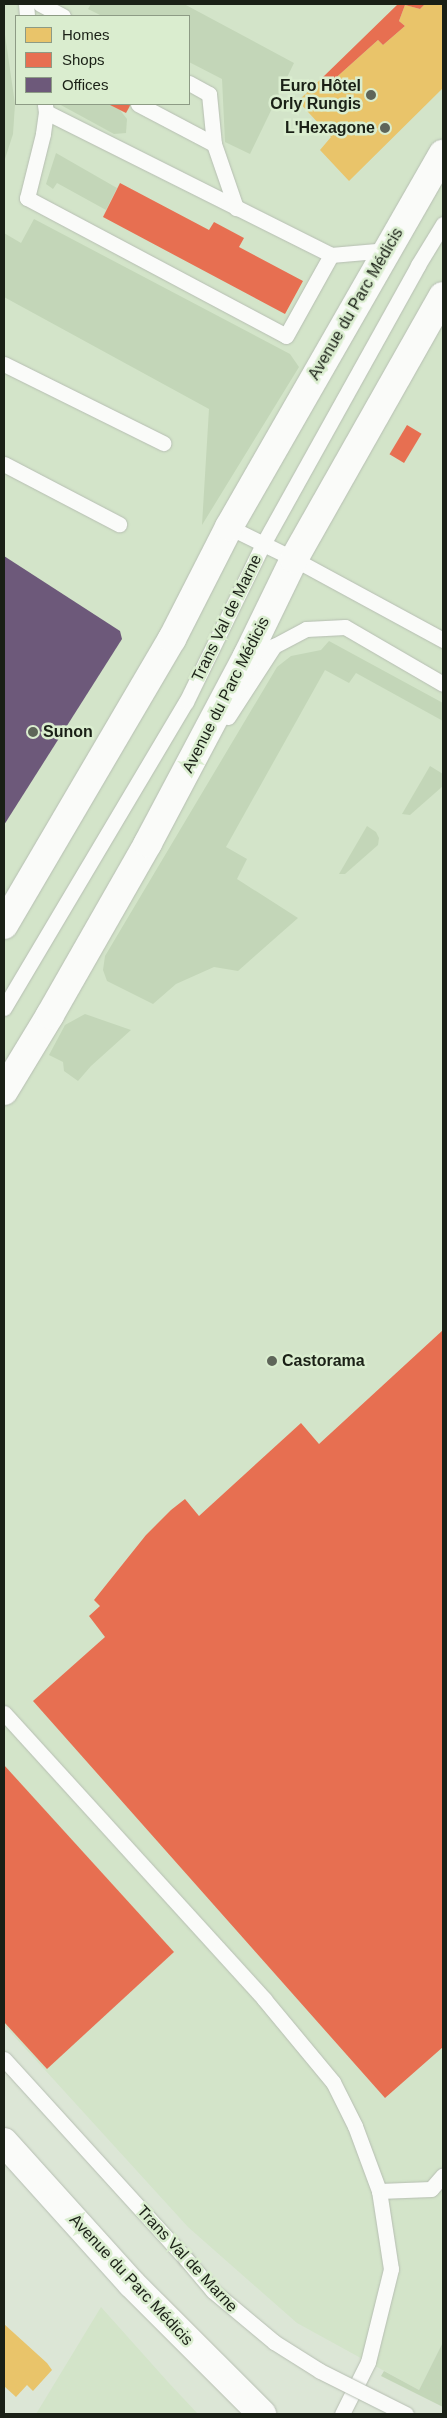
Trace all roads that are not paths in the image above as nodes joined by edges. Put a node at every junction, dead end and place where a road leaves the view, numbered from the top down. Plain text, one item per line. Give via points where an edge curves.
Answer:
1 (40, 4) edge
2 (61, 15) edge
3 (190, 84) edge
4 (140, 105) edge
5 (45, 108) edge
6 (214, 144) junction
7 (443, 154) edge
8 (236, 208) junction
9 (443, 224) edge
10 (388, 250) junction
11 (331, 255) junction
12 (443, 296) edge
13 (4, 364) edge
14 (163, 444) dead end
15 (4, 464) edge
16 (119, 524) dead end
17 (229, 527) junction
18 (263, 544) junction
19 (294, 559) junction
20 (443, 640) edge
21 (443, 684) edge
22 (148, 843) junction
23 (4, 925) edge
24 (4, 1008) edge
25 (4, 1091) edge
26 (4, 1713) edge
27 (4, 2059) edge
28 (4, 2142) edge
29 (443, 2175) edge
30 (379, 2191) junction
31 (262, 2414) edge
32 (342, 2414) edge
33 (406, 2414) edge

1 - 2 lane
3 - 6 lane via 209,94
4 - 6 lane
5 - 8 lane
5 - 11 lane via 43,134 27,198 286,336
6 - 8 lane
7 - 10 street, Avenue du Parc Médicis
8 - 11 lane
9 - 18 lane, Trans Val de Marne
10 - 11 lane
10 - 17 street, Avenue du Parc Médicis
12 - 19 street, Avenue du Parc Médicis
13 - 14 lane
15 - 16 lane
17 - 18 lane
17 - 23 street, Avenue du Parc Médicis via 172,638
18 - 19 lane
18 - 24 lane, Trans Val de Marne via 186,702
19 - 20 lane
19 - 22 street, Avenue du Parc Médicis via 248,656
21 - 22 lane via 345,627 306,629 274,646
22 - 25 street, Avenue du Parc Médicis
26 - 30 lane via 264,1999 333,2082 355,2126
27 - 33 lane, Trans Val de Marne, bridge via 213,2291 274,2342 320,2371
28 - 31 street, Avenue du Parc Médicis via 132,2284
29 - 30 lane via 431,2189
30 - 32 lane via 391,2269 368,2362

